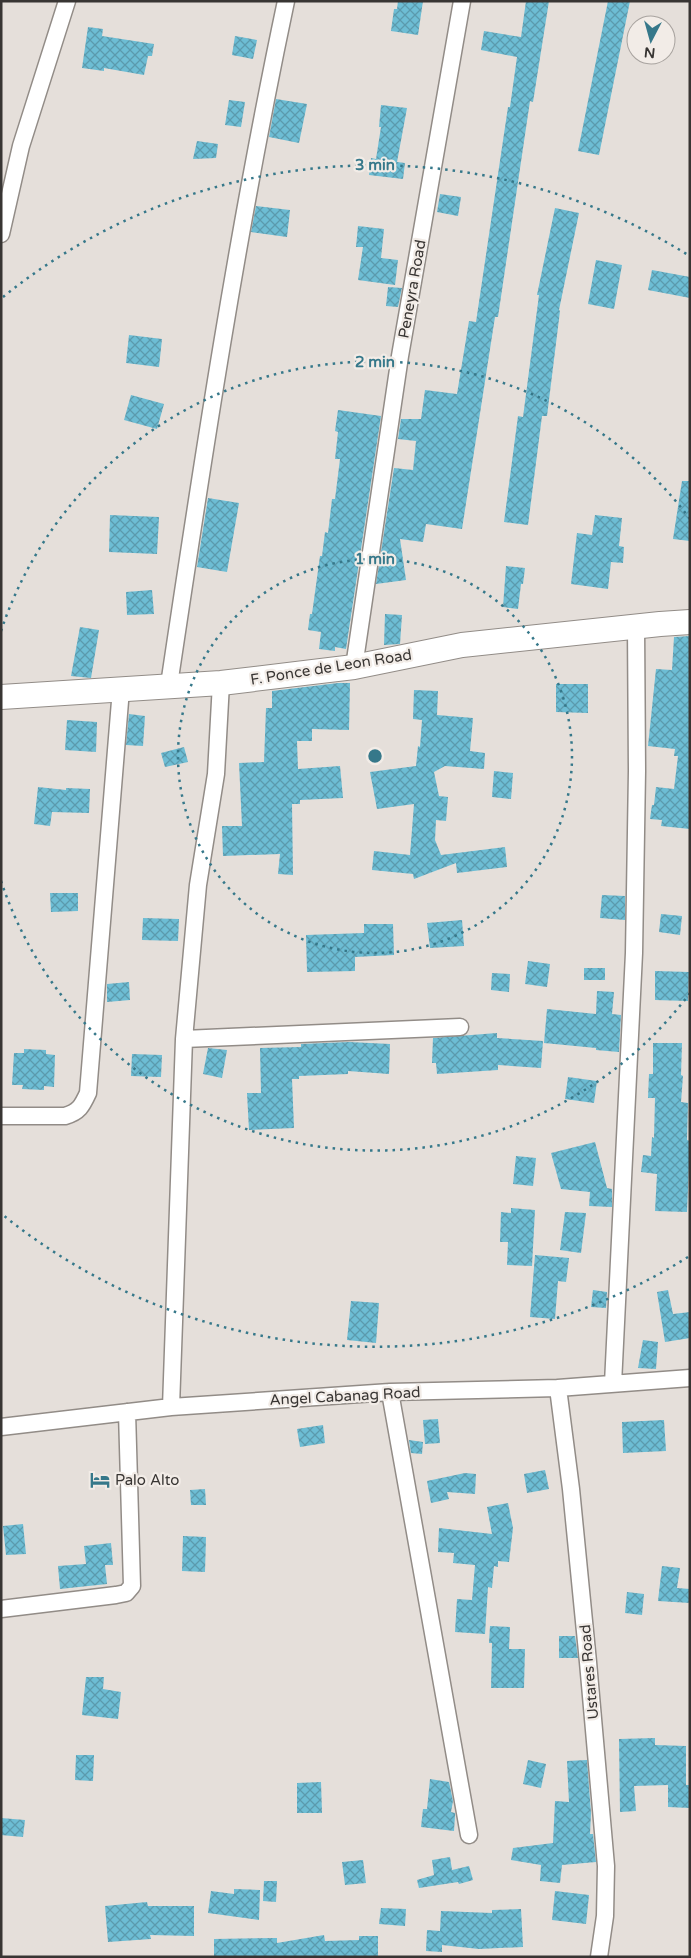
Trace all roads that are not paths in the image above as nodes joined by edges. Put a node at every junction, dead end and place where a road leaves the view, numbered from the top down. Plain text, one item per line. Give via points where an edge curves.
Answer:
1 (67, 1) edge
2 (286, 1) edge
3 (462, 1) edge
4 (1, 234) edge
5 (690, 622) edge
6 (636, 626) junction
7 (354, 667) junction
8 (221, 683) junction
9 (169, 685) junction
10 (121, 689) junction
11 (1, 697) edge
12 (460, 1027) dead end
13 (184, 1039) junction
14 (1, 1116) edge
15 (690, 1378) edge
16 (613, 1384) junction
17 (558, 1388) junction
18 (390, 1392) junction
19 (171, 1407) junction
20 (127, 1412) junction
21 (1, 1427) edge
22 (1, 1609) edge
23 (469, 1836) dead end
24 (599, 1957) edge

1 - 4 street via 21,146
2 - 9 street via 265,101 208,429
3 - 7 street, Peneyra Road via 400,356
5 - 6 street, F. Ponce de Leon Road
6 - 7 street, F. Ponce de Leon Road via 462,645
6 - 16 street via 634,953
7 - 8 street, F. Ponce de Leon Road
8 - 9 street, F. Ponce de Leon Road
8 - 13 street via 216,774 198,885
9 - 10 street, F. Ponce de Leon Road
10 - 11 street, F. Ponce de Leon Road
10 - 14 street via 88,1093 82,1107 65,1116
12 - 13 street
13 - 19 street
15 - 16 street, Angel Cabanag Road
16 - 17 street, Angel Cabanag Road
17 - 18 street, Angel Cabanag Road
17 - 24 street, Ustares Road via 571,1489 606,1866 605,1916
18 - 19 street, Angel Cabanag Road
18 - 23 street
19 - 20 street, Angel Cabanag Road
20 - 21 street, Angel Cabanag Road
20 - 22 street via 132,1586 116,1595

